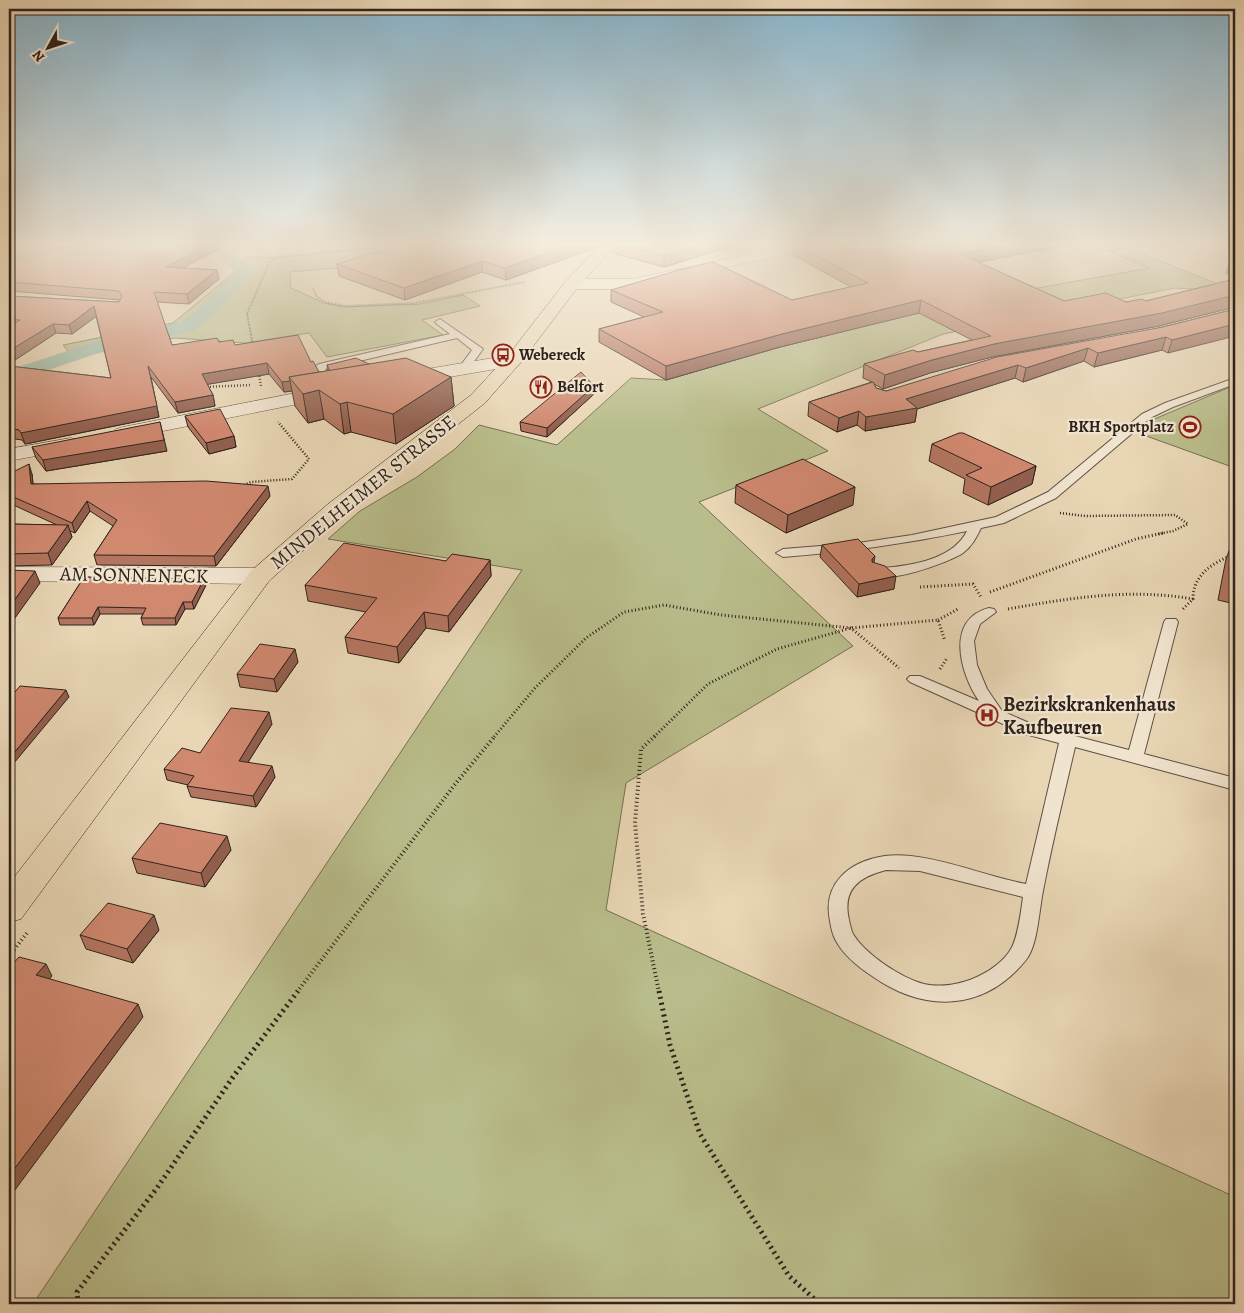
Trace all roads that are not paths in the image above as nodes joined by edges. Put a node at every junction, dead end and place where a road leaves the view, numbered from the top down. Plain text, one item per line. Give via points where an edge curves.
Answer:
1 (554, 307) edge
2 (440, 322) dead end
3 (458, 335) junction
4 (512, 361) junction
5 (463, 369) junction
6 (1235, 381) edge
7 (389, 382) edge
8 (343, 390) joint
9 (9, 455) edge
10 (975, 526) junction
11 (783, 553) dead end
12 (878, 573) edge
13 (9, 574) edge
14 (260, 576) junction
15 (989, 612) road end
16 (1171, 622) road end
17 (922, 682) road end
18 (997, 715) junction
19 (1068, 740) junction
20 (1135, 757) junction
21 (1235, 784) edge
22 (1033, 892) junction
23 (14, 894) edge

1 - 4 main road, MINDELHEIMER STRASSE
2 - 3 lane
3 - 5 lane via 478,349
3 - 8 lane via 319,367
4 - 5 street
4 - 14 main road, MINDELHEIMER STRASSE via 478,399 336,509
5 - 7 street
6 - 10 lane via 1146,416 1052,496 1000,520
8 - 9 street via 262,395 94,439
10 - 11 lane via 858,547
10 - 12 lane via 959,551 910,569
13 - 14 street, AM SONNENECK
14 - 23 main road, MINDELHEIMER STRASSE via 138,740
15 - 18 lane via 974,622 967,641 969,665 979,690
16 - 20 lane
17 - 18 lane
18 - 19 lane via 1031,730
19 - 20 lane
19 - 22 lane
20 - 21 lane
22 - 22 lane via 1020,953 997,977 974,988 949,994 922,992 890,978 860,957 843,936 837,909 841,888 862,869 886,863 920,864 1005,888

